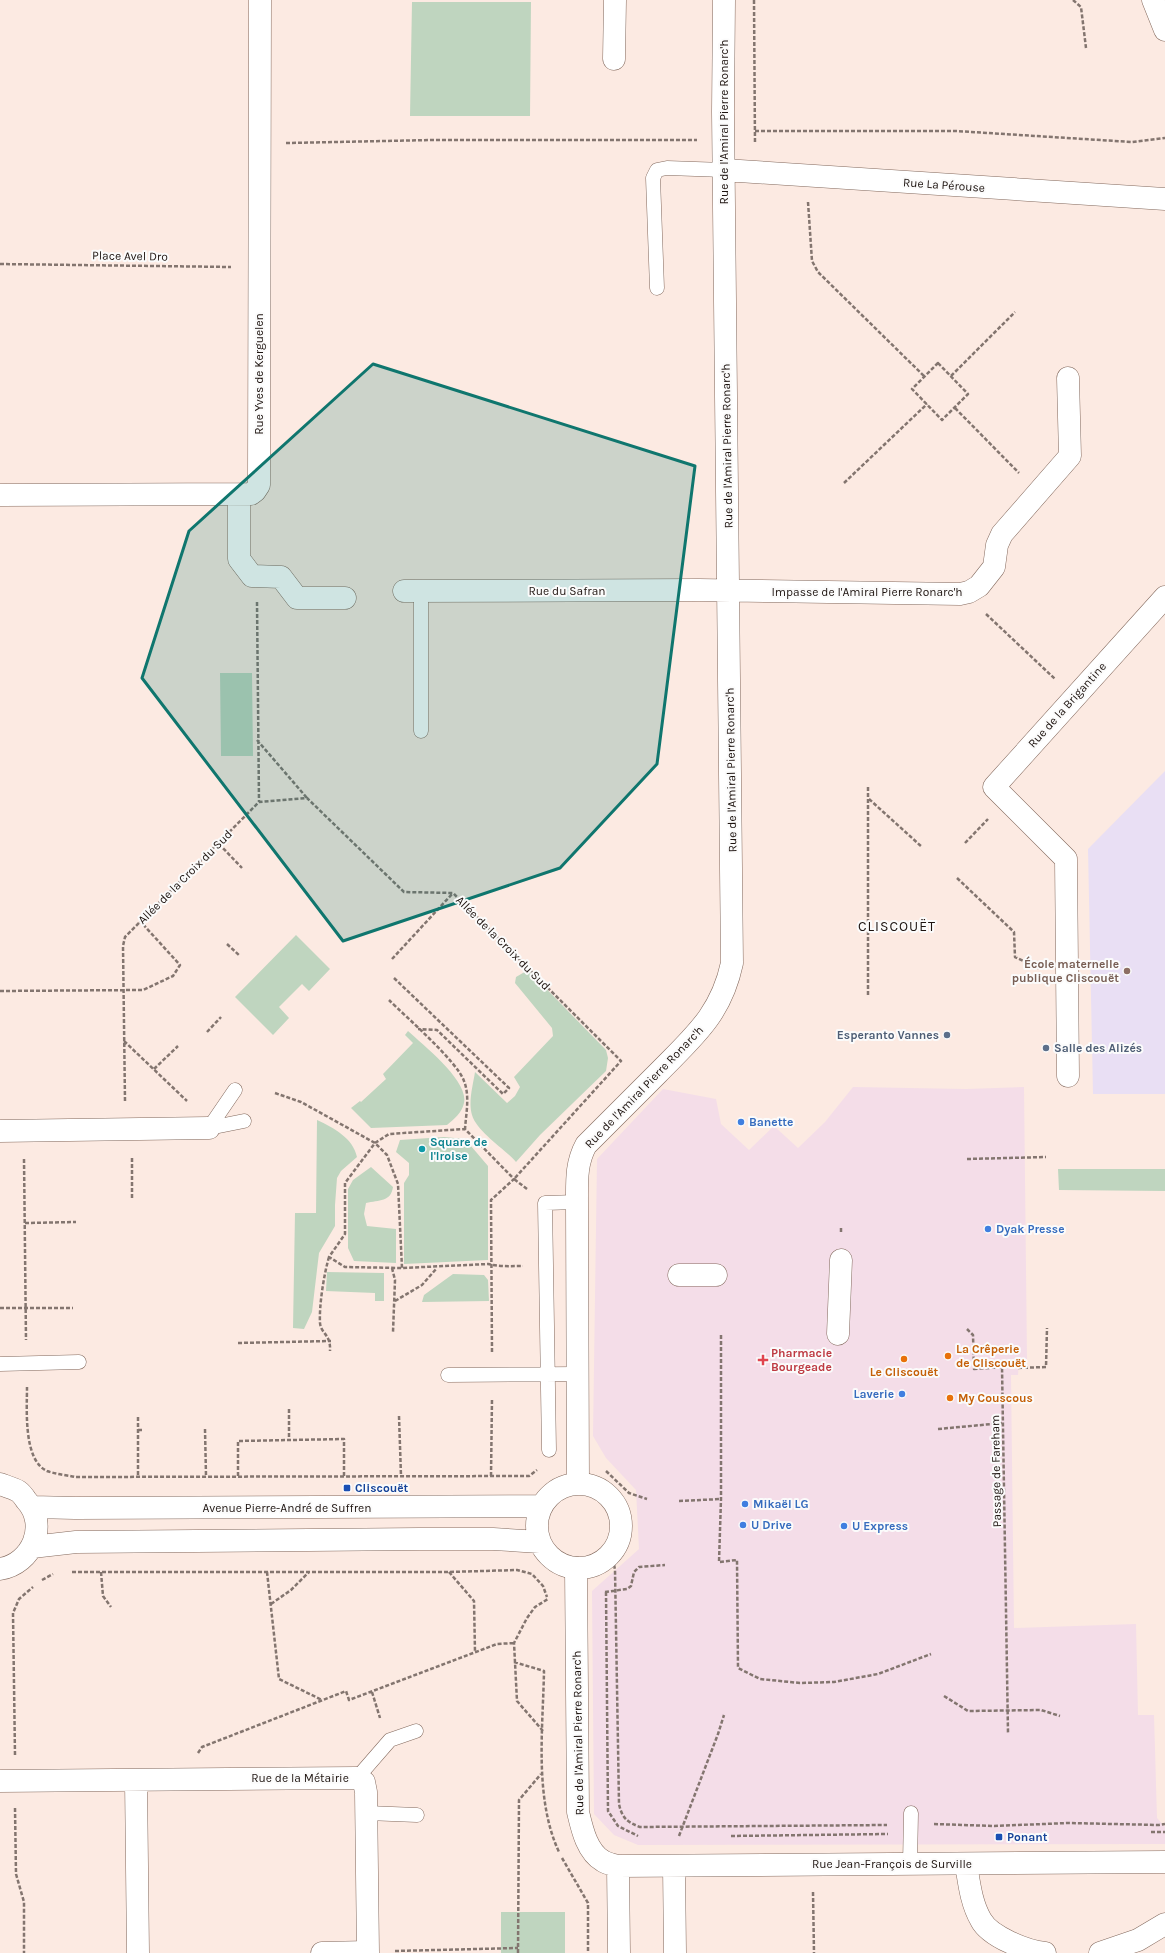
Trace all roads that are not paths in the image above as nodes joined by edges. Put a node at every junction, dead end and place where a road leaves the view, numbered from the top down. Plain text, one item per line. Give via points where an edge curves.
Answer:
1 (260, 0) edge
2 (615, 0) edge
3 (724, 0) edge
4 (1153, 0) edge
5 (1165, 30) edge
6 (614, 59) dead end
7 (724, 170) junction
8 (1165, 199) edge
9 (657, 288) dead end
10 (1068, 378) dead end
11 (0, 495) edge
12 (239, 495) junction
13 (412, 591) joint
14 (729, 591) junction
15 (1165, 597) edge
16 (345, 598) dead end
17 (421, 731) dead end
18 (1068, 1076) dead end
19 (235, 1090) dead end
20 (244, 1121) dead end
21 (209, 1128) junction
22 (0, 1131) edge
23 (577, 1202) junction
24 (841, 1260) dead end
25 (679, 1275) dead end
26 (716, 1275) dead end
27 (838, 1334) dead end
28 (79, 1362) dead end
29 (0, 1364) edge
30 (549, 1374) junction
31 (578, 1374) junction
32 (448, 1375) dead end
33 (549, 1450) dead end
34 (578, 1483) junction
35 (0, 1484) edge
36 (542, 1506) junction
37 (32, 1507) junction
38 (540, 1542) junction
39 (32, 1547) junction
40 (576, 1568) junction
41 (0, 1569) edge
42 (416, 1731) dead end
43 (357, 1778) junction
44 (136, 1780) junction
45 (8, 1781) edge
46 (367, 1812) junction
47 (911, 1812) dead end
48 (417, 1815) dead end
49 (1165, 1862) edge
50 (910, 1864) junction
51 (966, 1864) junction
52 (618, 1866) junction
53 (674, 1866) junction
54 (1165, 1924) edge
55 (368, 1952) edge
56 (138, 1953) edge
57 (322, 1953) edge
58 (619, 1953) edge
59 (675, 1953) edge
60 (1045, 1953) edge
61 (1100, 1953) edge

1 - 12 street, Rue Yves de Kerguelen via 259,485 251,494
2 - 6 street
3 - 7 street, Rue de l'Amiral Pierre Ronarc'h
4 - 5 street
7 - 8 street, Rue La Pérouse
7 - 9 lane via 657,170 653,178
7 - 14 street, Rue de l'Amiral Pierre Ronarc'h
10 - 14 street, Impasse de l'Amiral Pierre Ronarc'h via 1070,456 1002,534 997,545 994,566 979,586 960,594
11 - 12 street, Rue Yves de Kerguelen
12 - 16 street via 239,559 252,576 281,577 297,598
13 - 14 street, Rue du Safran
13 - 17 lane
14 - 23 street, Rue de l'Amiral Pierre Ronarc'h via 733,947 728,981 713,1012 690,1040 586,1144 578,1164
15 - 18 street, Rue de la Brigantine via 994,787 1066,859
19 - 21 lane
20 - 21 lane
21 - 22 street
23 - 30 lane via 545,1203
23 - 31 street, Rue de l'Amiral Pierre Ronarc'h
24 - 27 street
25 - 26 street
28 - 29 lane
30 - 31 lane
30 - 32 lane
30 - 33 lane
31 - 34 street, Rue de l'Amiral Pierre Ronarc'h
34 - 36 street via 557,1490
34 - 40 street via 592,1485 604,1491 614,1501 622,1527 619,1541 612,1553 602,1562 590,1567
35 - 37 street via 18,1491
36 - 37 street, Avenue Pierre-André de Suffren
36 - 38 street via 537,1524
37 - 39 street via 37,1520 37,1534
38 - 39 street via 419,1539 76,1542
38 - 40 street via 555,1560 565,1566
39 - 41 street via 22,1560 9,1568
40 - 52 street, Rue de l'Amiral Pierre Ronarc'h via 578,1812 582,1832 592,1849 603,1861
42 - 43 lane via 390,1740
43 - 44 street, Rue de la Métairie
43 - 46 street, Rue de la Métairie via 364,1782
44 - 45 street, Rue de la Métairie
44 - 56 street
46 - 48 lane
46 - 55 street, Rue de la Métairie
47 - 50 lane
49 - 51 street, Rue Jean-François de Surville
50 - 51 street, Rue Jean-François de Surville
50 - 53 street, Rue Jean-François de Surville
51 - 60 street via 971,1894 981,1921 1014,1945 1032,1952
52 - 53 street, Rue Jean-François de Surville
52 - 58 street
53 - 59 street
54 - 61 street via 1138,1940
55 - 57 street

